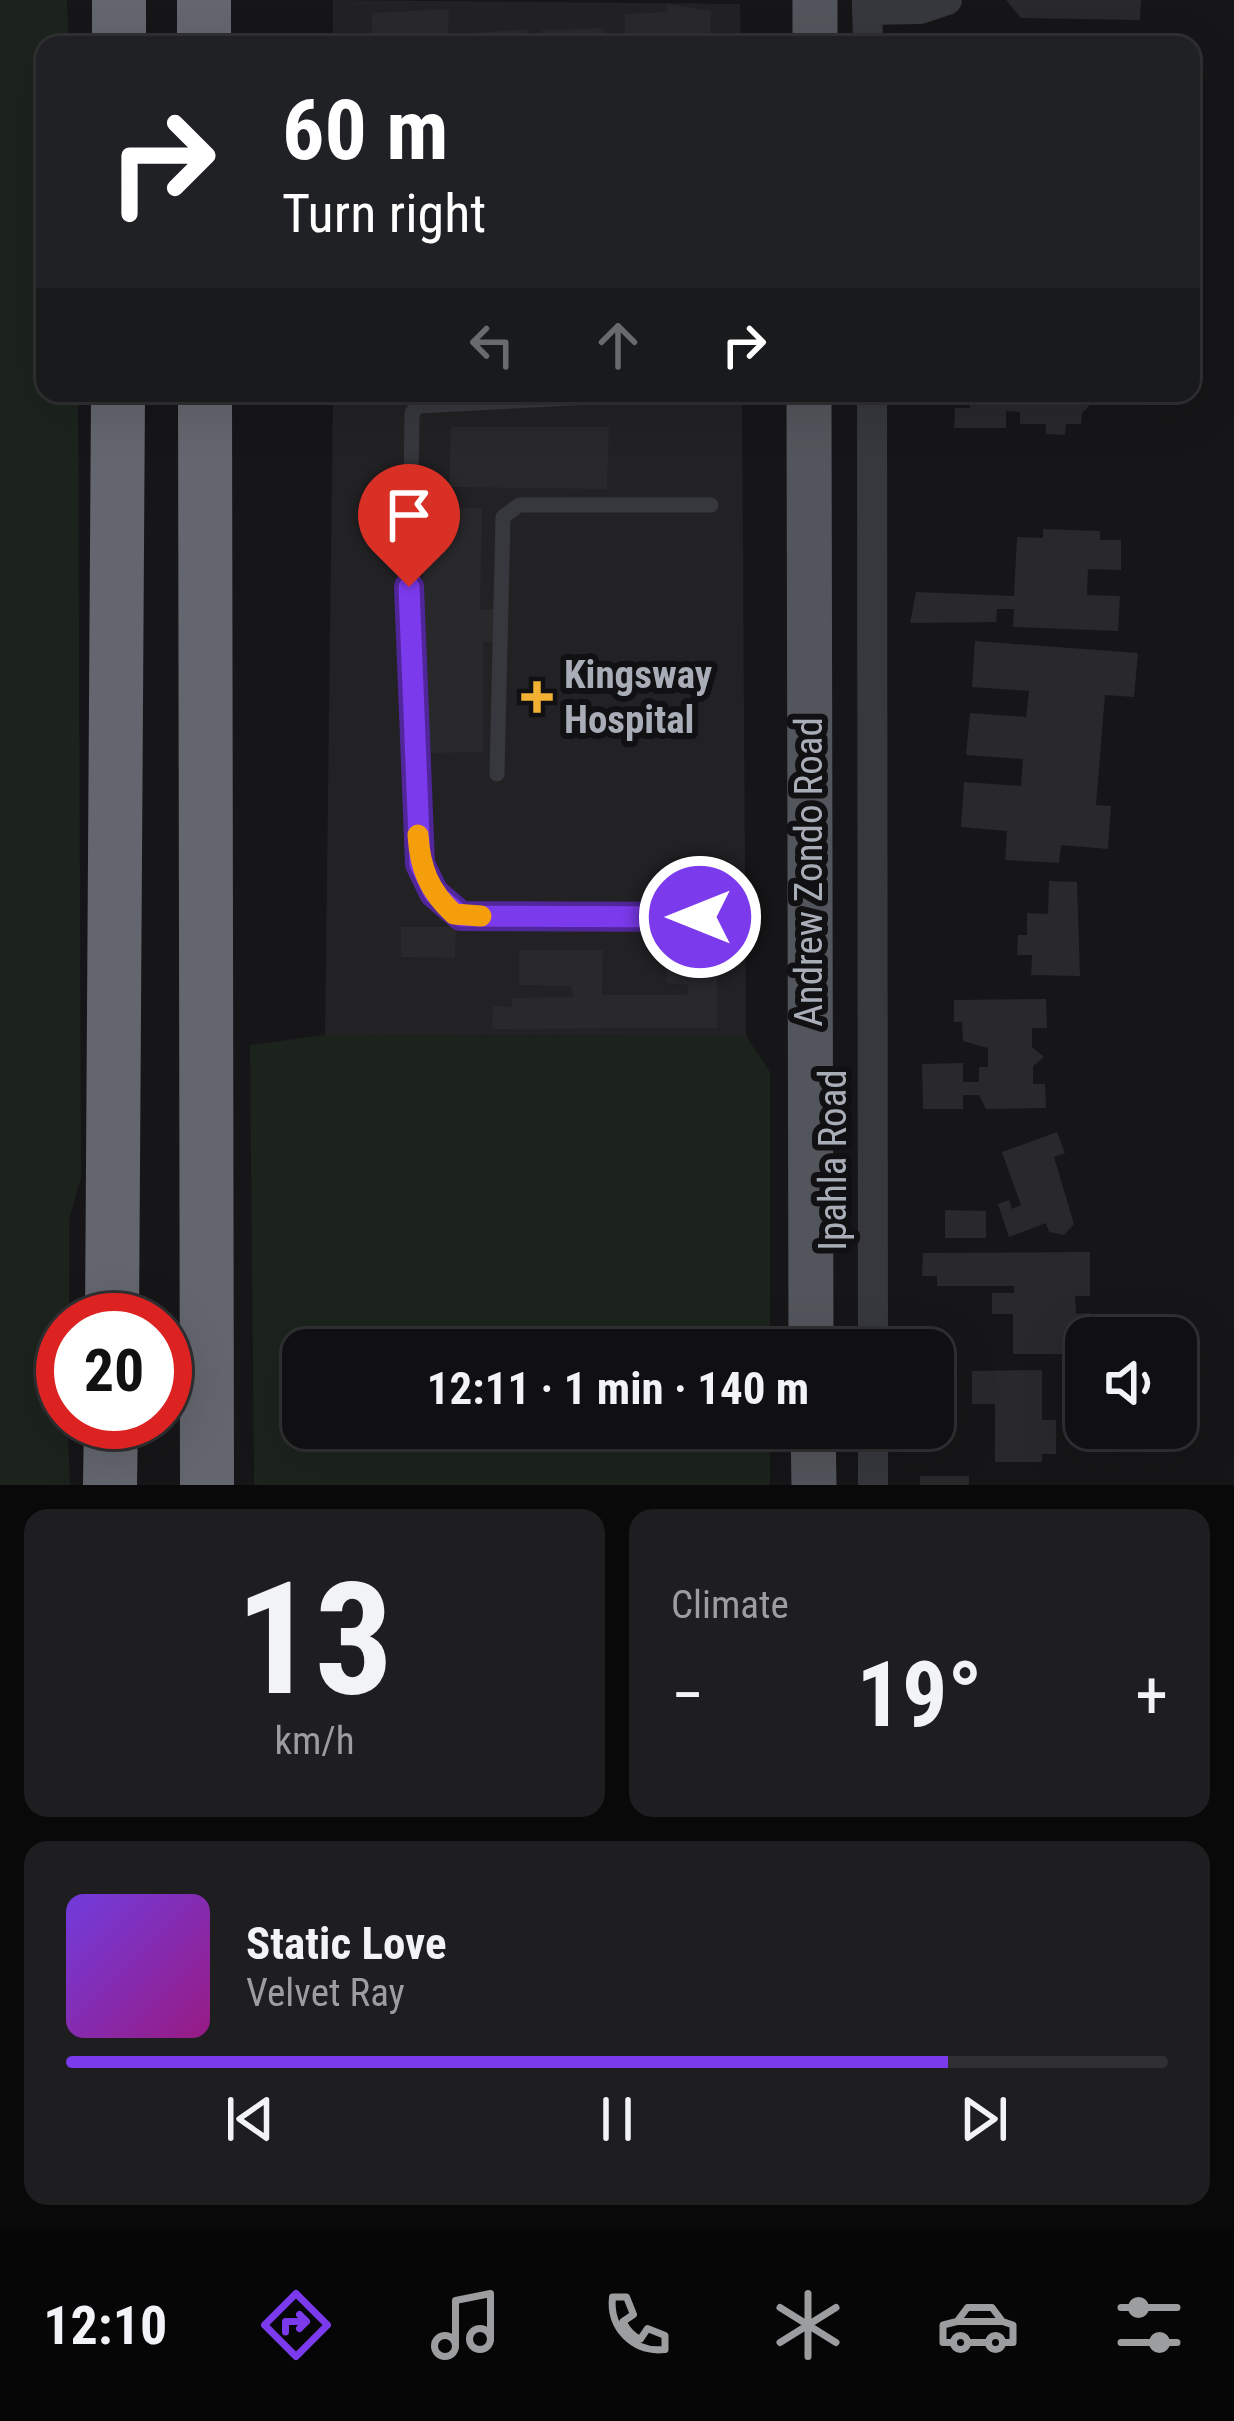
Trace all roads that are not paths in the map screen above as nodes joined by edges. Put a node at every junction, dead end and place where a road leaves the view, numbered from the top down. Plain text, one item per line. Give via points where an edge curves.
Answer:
1 (119, 0) edge
2 (204, 0) edge
3 (815, 0) edge
4 (947, 0) edge
5 (867, 5) edge
6 (119, 36) edge
7 (204, 36) edge
8 (815, 36) edge
9 (868, 36) edge
10 (118, 402) edge
11 (206, 402) edge
12 (496, 402) edge
13 (809, 402) edge
14 (872, 402) edge
15 (711, 505) dead end
16 (497, 774) dead end
17 (700, 917) dead end
18 (112, 1293) edge
19 (812, 1329) edge
20 (873, 1329) edge
21 (111, 1449) edge
22 (813, 1449) edge
23 (873, 1449) edge
24 (110, 1485) edge
25 (207, 1485) edge
26 (814, 1485) edge
27 (873, 1485) edge

1 - 6 highway
2 - 7 highway
3 - 8 main road
4 - 5 street via 920,8
5 - 9 street
10 - 18 highway
11 - 25 highway
12 - 17 lane via 418,406 412,413 420,864 454,914
13 - 19 main road, Andrew Zondo Road
14 - 20 street, Ipahla Road
15 - 16 lane via 519,505 503,517
21 - 24 highway
22 - 26 main road
23 - 27 street

